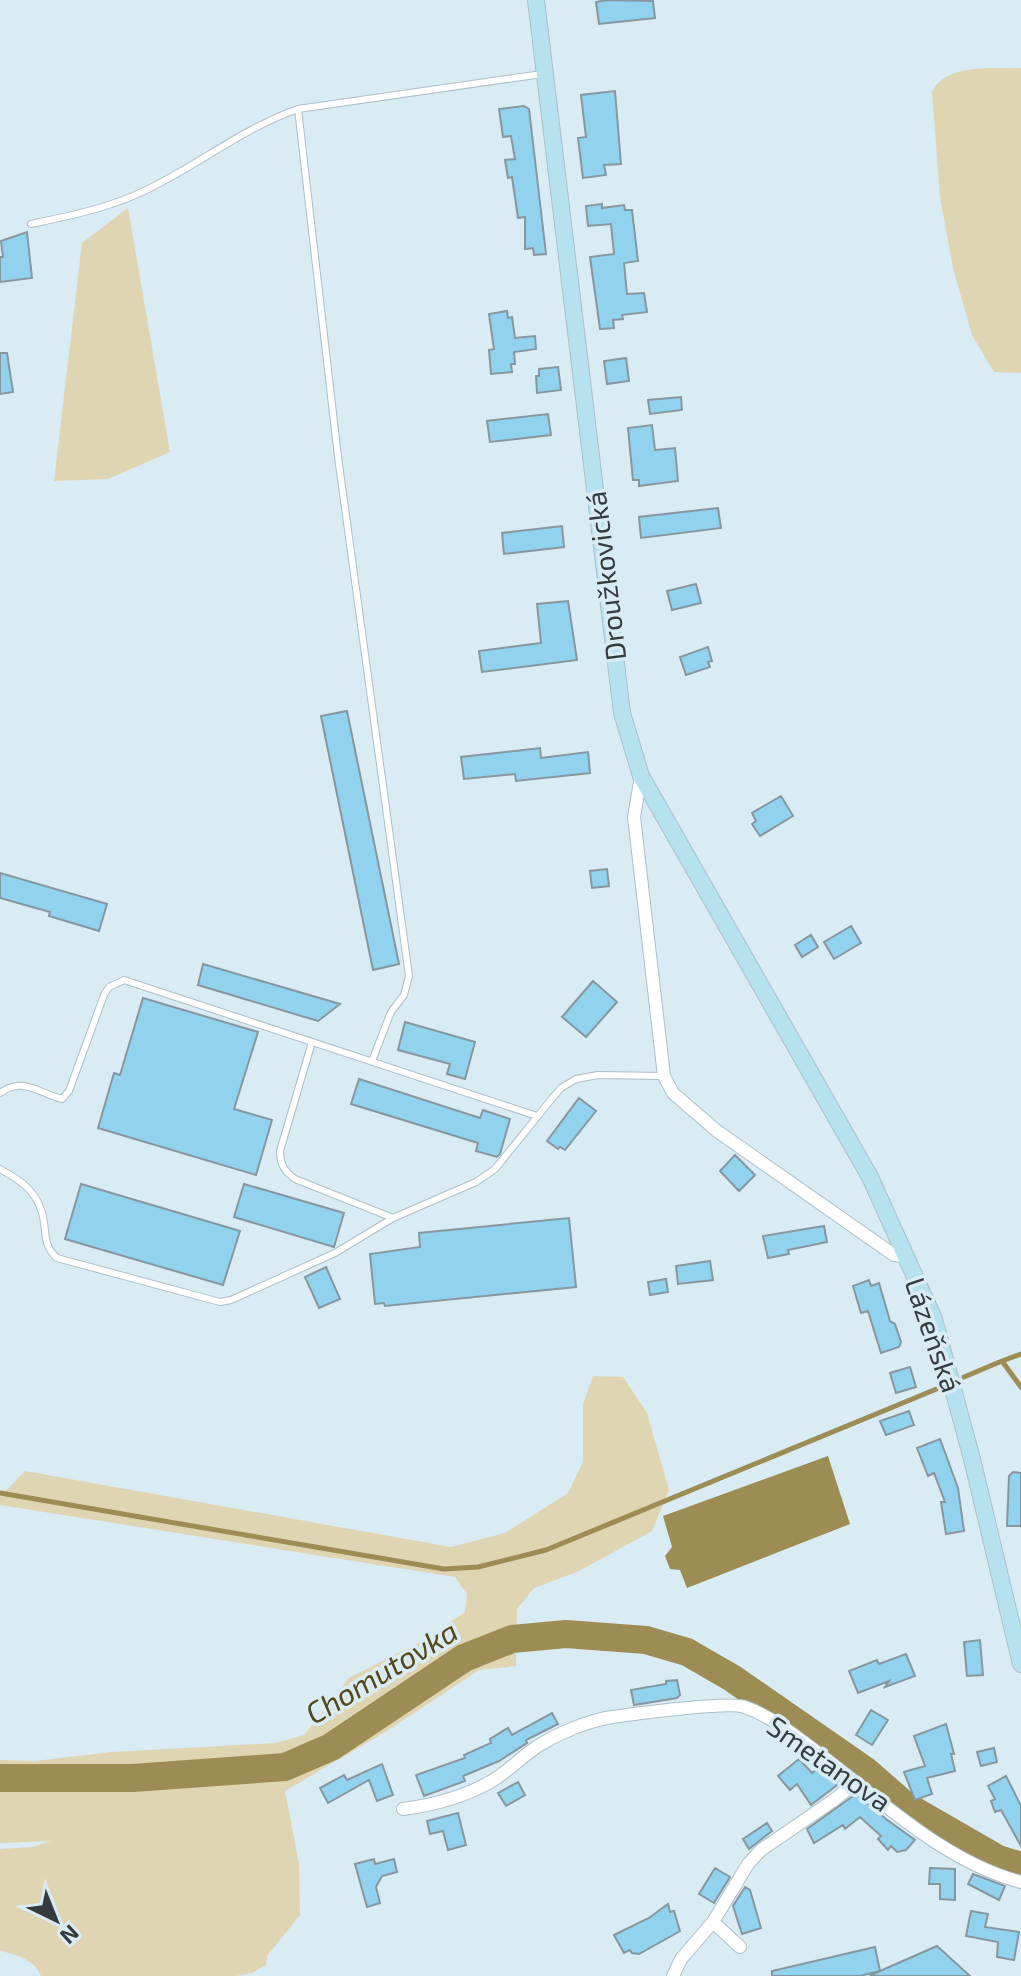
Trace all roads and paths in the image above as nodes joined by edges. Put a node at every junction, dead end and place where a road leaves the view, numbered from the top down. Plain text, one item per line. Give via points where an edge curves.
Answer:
1 (536, 0) edge
2 (545, 74) junction
3 (298, 109) junction
4 (31, 224) dead end
5 (641, 776) junction
6 (312, 1042) junction
7 (372, 1061) junction
8 (664, 1076) junction
9 (0, 1093) edge
10 (537, 1116) junction
11 (0, 1169) edge
12 (393, 1218) junction
13 (906, 1256) junction
14 (1021, 1664) edge
15 (856, 1782) junction
16 (403, 1809) dead end
17 (1021, 1882) edge
18 (713, 1922) junction
19 (740, 1947) dead end
20 (673, 1976) edge

1 - 2 street, Droužkovická
2 - 3 lane
2 - 5 street, Droužkovická via 622,713
3 - 4 lane via 271,118 143,191
3 - 7 lane via 338,457 409,976
5 - 8 street, Droužkovická via 634,817
5 - 13 street via 870,1177
6 - 7 lane
6 - 9 lane via 124,980 104,995 62,1099 24,1086
6 - 12 lane via 280,1151 285,1172
7 - 10 lane
8 - 10 lane via 587,1075 561,1088
8 - 13 street, Lázeňská via 673,1093 717,1131 894,1255
10 - 12 lane via 495,1169
11 - 12 lane via 35,1193 48,1250 57,1258 208,1301 231,1300 335,1253
13 - 14 street, Lázeňská via 934,1319
15 - 16 street, Smetanova via 790,1731 742,1706 685,1709 608,1718 574,1728 537,1747 487,1784 433,1805
15 - 17 street, Smetanova via 939,1844
15 - 18 street via 761,1850
18 - 19 street
18 - 20 street

